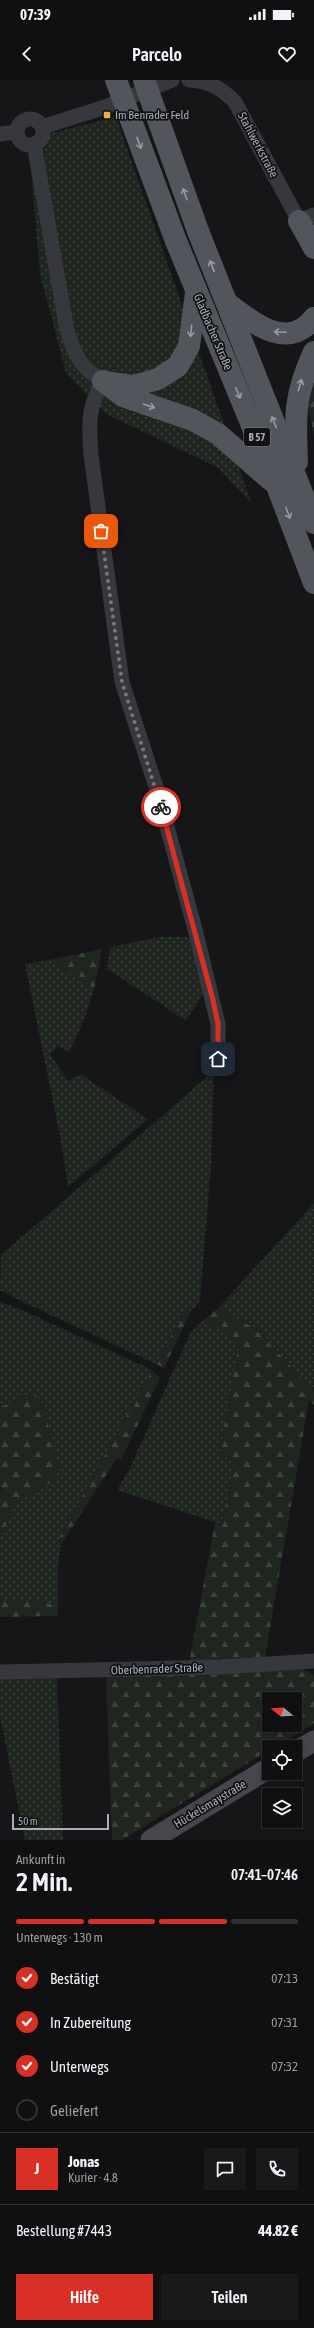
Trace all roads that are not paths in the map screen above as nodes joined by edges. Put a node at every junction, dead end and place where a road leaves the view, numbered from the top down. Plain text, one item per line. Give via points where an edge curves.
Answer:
1 (116, 80) edge
2 (144, 80) edge
3 (172, 80) edge
4 (189, 80) edge
5 (42, 127) junction
6 (17, 132) junction
7 (0, 134) edge
8 (34, 144) junction
9 (307, 218) edge
10 (314, 248) edge
11 (196, 292) junction
12 (226, 302) junction
13 (314, 318) edge
14 (314, 352) edge
15 (103, 381) junction
16 (287, 483) junction
17 (314, 523) edge
18 (314, 583) edge
19 (218, 1059) dead end
20 (314, 1661) edge
21 (0, 1672) edge
22 (314, 1741) edge
23 (302, 1748) edge
24 (262, 1772) edge
25 (151, 1840) edge

1 -> 11 main road, Gladbacher Straße / B 57, bridge
12 -> 2 main road, Gladbacher Straße / B 57, bridge
3 - 5 street via 105,107
4 - 9 street, Stahlwerkstraße via 199,80 220,87 235,102
5 - 6 street via 38,122 26,119 18,127
5 - 8 street via 43,134
6 - 7 street
6 - 8 street via 20,140 26,144
8 - 15 street via 67,330 74,353 88,373
9 - 10 main road
11 -> 15 main road via 189,346 178,366 158,379 133,386
11 -> 16 main road, Gladbacher Straße / B 57
13 -> 12 main road via 301,329 277,333 254,323
16 -> 12 main road, Gladbacher Straße / B 57
16 -> 14 main road via 297,396
15 -> 16 main road via 123,396 193,420 218,434
15 - 19 street via 93,398 88,419 122,682 157,790 199,943 218,1024
16 - 17 main road, Gladbacher Straße / B 57
16 -> 18 main road, Gladbacher Straße / B 57
20 - 21 street, Oberbenrader Straße via 222,1667
22 - 23 main road
24 - 25 main road, Hückelsmaystraße

